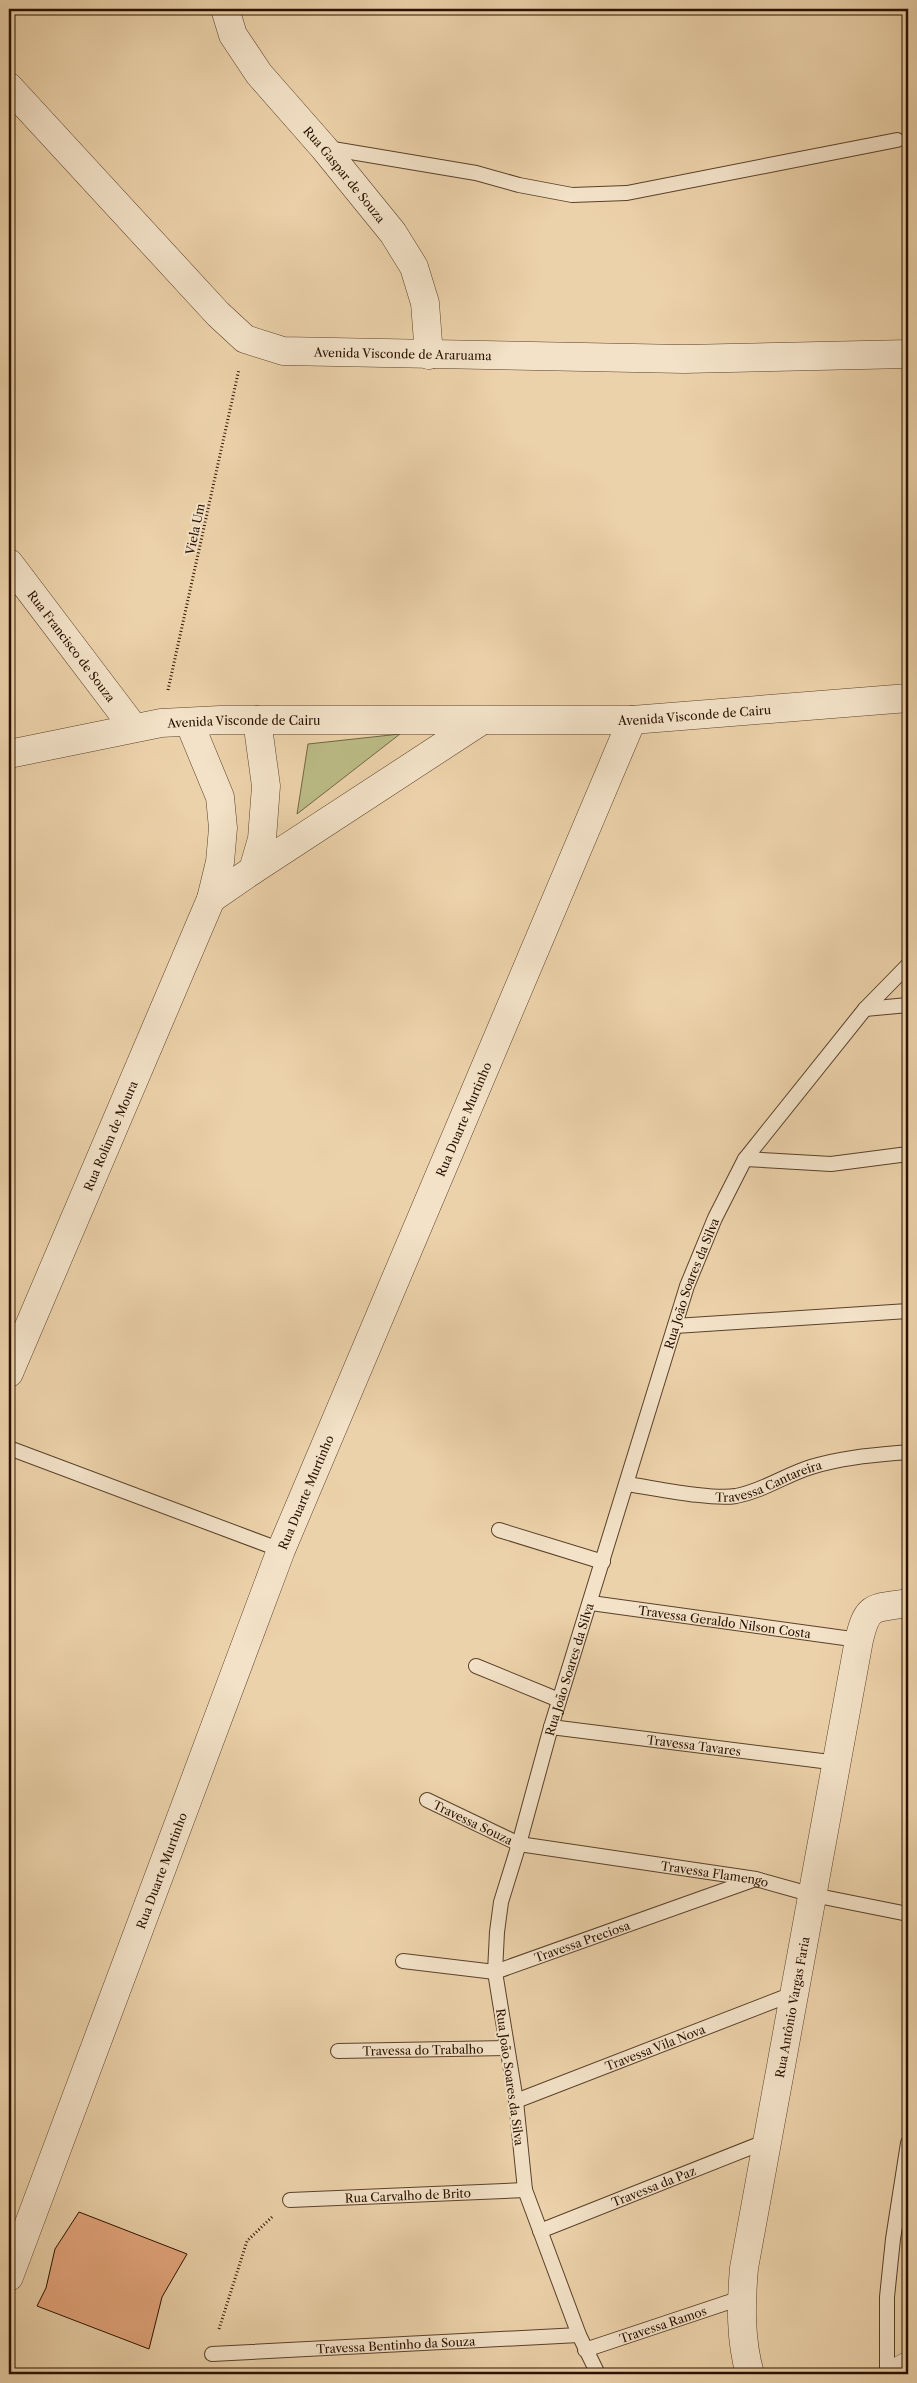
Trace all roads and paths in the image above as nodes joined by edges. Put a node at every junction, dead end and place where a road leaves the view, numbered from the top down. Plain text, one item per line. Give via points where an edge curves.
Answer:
1 (224, 9) edge
2 (9, 87) edge
3 (897, 140) dead end
4 (324, 148) junction
5 (245, 339) junction
6 (908, 354) edge
7 (429, 355) junction
8 (9, 562) edge
9 (908, 698) edge
10 (257, 720) junction
11 (632, 720) junction
12 (481, 721) junction
13 (189, 722) junction
14 (161, 723) junction
15 (134, 728) junction
16 (9, 754) edge
17 (253, 870) junction
18 (212, 899) junction
19 (908, 965) edge
20 (908, 1005) edge
21 (865, 1009) junction
22 (908, 1154) edge
23 (745, 1159) junction
24 (908, 1311) edge
25 (675, 1326) junction
26 (9, 1373) edge
27 (9, 1448) edge
28 (908, 1452) edge
29 (627, 1484) junction
30 (499, 1530) dead end
31 (282, 1550) junction
32 (603, 1562) junction
33 (591, 1603) junction
34 (908, 1603) edge
35 (859, 1640) junction
36 (476, 1666) dead end
37 (559, 1700) junction
38 (551, 1727) junction
39 (838, 1763) junction
40 (426, 1800) dead end
41 (519, 1844) junction
42 (756, 1879) junction
43 (813, 1895) junction
44 (908, 1914) edge
45 (403, 1961) dead end
46 (495, 1972) junction
47 (795, 1993) junction
48 (507, 2048) junction
49 (338, 2051) dead end
50 (516, 2101) junction
51 (767, 2141) junction
52 (908, 2143) edge
53 (525, 2190) junction
54 (290, 2200) joint
55 (540, 2231) junction
56 (9, 2278) edge
57 (741, 2298) junction
58 (579, 2335) junction
59 (585, 2350) junction
60 (212, 2354) joint
61 (908, 2366) edge
62 (598, 2374) edge
63 (750, 2374) edge
64 (887, 2374) edge
65 (894, 2374) edge

1 - 4 street, Rua Gaspar de Souza via 233,35 259,74
2 - 5 street, Avenida Visconde de Araruama via 191,287
3 - 4 lane via 627,193 572,195 476,173
4 - 7 street, Rua Gaspar de Souza via 393,233 414,267 425,303
5 - 7 street, Avenida Visconde de Araruama via 283,352
5 - 14 path, Viela Um
6 - 7 street, Avenida Visconde de Araruama via 684,359
8 - 15 street, Rua Francisco de Souza
9 - 11 street, Avenida Visconde de Cairu
10 - 12 street, Avenida Visconde de Cairu
10 - 13 street, Avenida Visconde de Cairu
10 - 17 street via 266,786 262,839
11 - 12 street, Avenida Visconde de Cairu
11 - 31 street, Rua Duarte Murtinho
12 - 17 street
13 - 14 street, Avenida Visconde de Cairu
13 - 18 street, Rua Rolim de Moura via 220,797 222,845
14 - 15 street, Avenida Visconde de Cairu
15 - 16 street, Avenida Visconde de Cairu
17 - 18 street
18 - 26 street, Rua Rolim de Moura
19 - 21 lane, Rua João Soares da Silva
20 - 21 lane
21 - 23 lane, Rua João Soares da Silva
22 - 23 lane via 831,1164
23 - 25 lane, Rua João Soares da Silva via 715,1218 687,1286
24 - 25 lane
25 - 29 lane, Rua João Soares da Silva
27 - 31 lane
28 - 29 lane, Travessa Cantareira via 832,1461 735,1496
29 - 32 lane, Rua João Soares da Silva
30 - 32 lane
31 - 56 street, Rua Duarte Murtinho
32 - 33 lane, Rua João Soares da Silva
33 - 35 lane, Travessa Geraldo Nilson Costa
33 - 37 lane, Rua João Soares da Silva
34 - 35 street, Rua Antônio Vargas Faria via 871,1611 864,1618
35 - 39 street, Rua Antônio Vargas Faria
36 - 37 lane
37 - 38 lane, Rua João Soares da Silva
38 - 39 lane, Travessa Tavares
38 - 41 lane, Rua João Soares da Silva
39 - 43 street, Rua Antônio Vargas Faria
40 - 41 lane, Travessa Souza
41 - 42 lane, Travessa Flamengo
41 - 46 lane, Rua João Soares da Silva via 501,1902
42 - 43 lane, Travessa Flamengo
42 - 46 lane, Travessa Preciosa
43 - 44 lane, Travessa Flamengo
43 - 47 street, Rua Antônio Vargas Faria
45 - 46 lane, Travessa Preciosa
46 - 48 lane, Rua João Soares da Silva
47 - 50 lane, Travessa Vila Nova
47 - 51 street, Rua Antônio Vargas Faria
48 - 49 lane, Travessa do Trabalho
48 - 50 lane, Rua João Soares da Silva
50 - 53 lane, Rua João Soares da Silva
51 - 55 lane, Travessa da Paz
51 - 57 street, Rua Antônio Vargas Faria
52 - 64 lane via 887,2297
53 - 54 lane, Rua Carvalho de Brito
53 - 55 lane, Rua João Soares da Silva
54 - 60 path via 247,2241
55 - 58 lane, Rua João Soares da Silva
57 - 59 lane, Travessa Ramos
57 - 63 street, Rua Antônio Vargas Faria via 742,2328
58 - 59 lane, Rua João Soares da Silva
58 - 60 lane, Travessa Bentinho da Souza
59 - 62 lane, Rua João Soares da Silva
61 - 65 street

